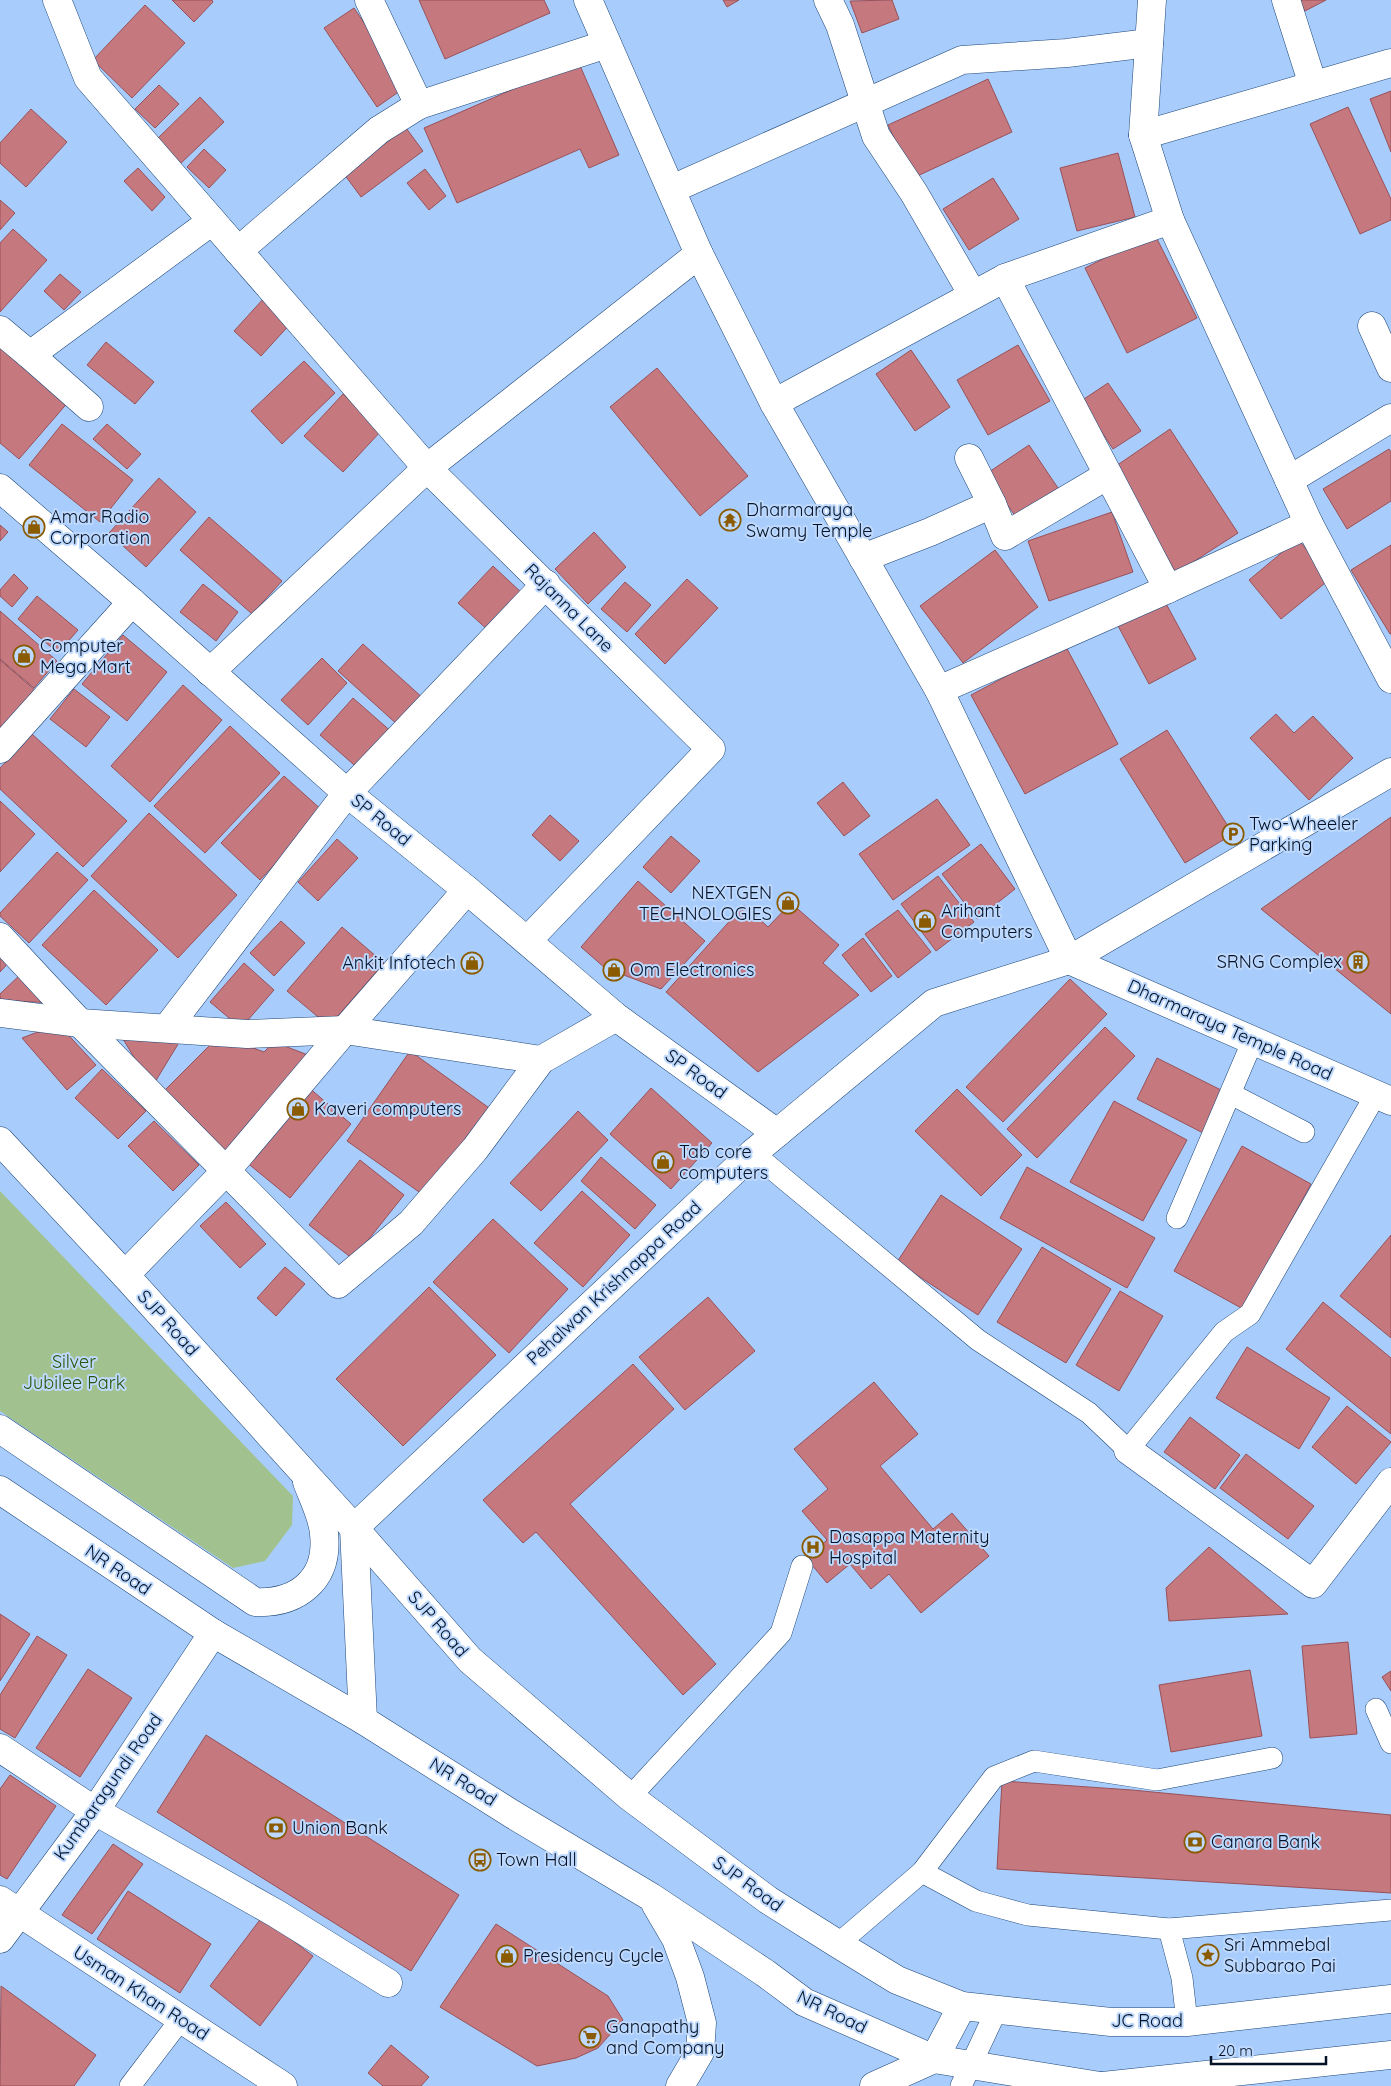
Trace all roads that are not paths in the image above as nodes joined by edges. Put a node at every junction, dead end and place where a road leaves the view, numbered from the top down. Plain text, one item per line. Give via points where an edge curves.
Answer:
1 (56, 0) edge
2 (369, 0) edge
3 (588, 0) edge
4 (828, 0) edge
5 (1152, 0) edge
6 (1286, 0) edge
7 (1149, 43) junction
8 (607, 44) junction
9 (1391, 63) edge
10 (1313, 86) junction
11 (865, 104) junction
12 (419, 105) junction
13 (1143, 135) junction
14 (672, 189) junction
15 (1170, 220) junction
16 (212, 221) junction
17 (238, 251) junction
18 (698, 254) junction
19 (1005, 278) junction
20 (973, 295) junction
21 (1372, 326) dead end
22 (0, 330) edge
23 (30, 355) junction
24 (1391, 368) edge
25 (774, 403) junction
26 (89, 407) dead end
27 (1391, 418) edge
28 (969, 458) dead end
29 (427, 468) junction
30 (1108, 475) junction
31 (1289, 480) junction
32 (0, 488) edge
33 (992, 504) junction
34 (1309, 524) junction
35 (863, 558) junction
36 (546, 584) junction
37 (1168, 590) junction
38 (132, 602) junction
39 (210, 672) junction
40 (1391, 679) edge
41 (939, 690) junction
42 (0, 749) edge
43 (1391, 772) edge
44 (347, 793) junction
45 (467, 890) junction
46 (0, 937) edge
47 (527, 941) junction
48 (1069, 960) junction
49 (0, 1013) edge
50 (616, 1017) junction
51 (80, 1023) junction
52 (167, 1028) junction
53 (345, 1030) junction
54 (1253, 1040) junction
55 (540, 1060) junction
56 (1231, 1094) junction
57 (1384, 1097) edge
58 (1304, 1132) dead end
59 (777, 1133) junction
60 (0, 1141) edge
61 (753, 1153) junction
62 (225, 1172) junction
63 (1177, 1218) dead end
64 (125, 1275) junction
65 (0, 1430) edge
66 (1128, 1450) junction
67 (303, 1472) junction
68 (1391, 1482) edge
69 (0, 1490) edge
70 (354, 1528) junction
71 (802, 1566) dead end
72 (213, 1633) junction
73 (1376, 1709) dead end
74 (363, 1720) junction
75 (1391, 1743) edge
76 (0, 1748) edge
77 (1272, 1758) dead end
78 (630, 1797) junction
79 (95, 1810) junction
80 (922, 1872) junction
81 (651, 1897) junction
82 (9, 1906) edge
83 (1391, 1910) edge
84 (1169, 1929) junction
85 (0, 1939) edge
86 (838, 1944) junction
87 (388, 1983) dead end
88 (1391, 1999) edge
89 (962, 2006) junction
90 (997, 2009) junction
91 (181, 2019) junction
92 (1188, 2022) junction
93 (1391, 2055) edge
94 (934, 2059) junction
95 (965, 2075) edge
96 (130, 2086) edge
97 (283, 2086) edge
98 (680, 2086) edge
99 (874, 2086) edge
100 (1101, 2086) edge

1 - 16 street, Rajanna Lane via 88,78
2 - 12 street
3 - 8 street
4 - 11 street via 840,25
5 - 7 street
6 - 10 street
7 - 11 street via 1067,53 962,60
7 - 13 street
8 - 12 street
8 - 14 street
9 - 10 street
10 - 13 street
11 - 14 street
11 - 20 street via 876,136 914,193
12 - 17 street via 379,130
13 - 15 street
14 - 18 street
15 - 19 street
15 - 31 street
16 - 17 street, Rajanna Lane
16 - 23 street
17 - 29 street, Rajanna Lane
18 - 25 street
18 - 29 street
19 - 20 street
19 - 30 street
20 - 25 street
21 - 24 street
22 - 23 street
23 - 26 street
25 - 35 street
27 - 31 street
28 - 33 street
29 - 36 street, Rajanna Lane
29 - 39 street
30 - 33 street via 1005,536
30 - 37 street
31 - 34 street
32 - 38 street, SP Road
33 - 35 street
34 - 37 street
34 - 40 street
35 - 41 street
36 - 44 street
36 - 47 street, Rajanna Lane via 711,749
37 - 41 street
38 - 39 street, SP Road
38 - 42 street
39 - 44 street, SP Road
41 - 48 street
43 - 48 street, Pehalwan Krishnappa Road
44 - 45 street, SP Road
44 - 52 street
45 - 47 street, SP Road
45 - 53 street
46 - 51 street
47 - 50 street, SP Road
48 - 54 street, Dharmaraya Temple Road
48 - 59 street, Pehalwan Krishnappa Road via 934,1003
49 - 51 street
50 - 55 street
50 - 59 street, SP Road
51 - 52 street
51 - 62 street
52 - 53 street via 247,1034
53 - 55 street
53 - 62 street
54 - 56 lane
54 - 57 street, Dharmaraya Temple Road
55 - 62 street via 475,1150 411,1223 338,1284
56 - 58 lane
56 - 63 lane
57 - 66 lane via 1250,1314 1224,1332
59 - 61 street, Pehalwan Krishnappa Road
60 - 64 street, SJP Road
61 - 66 lane via 978,1340 1088,1413
61 - 70 street, Pehalwan Krishnappa Road
62 - 64 street
64 - 67 street, SJP Road
65 - 67 street via 255,1602 286,1599 301,1592 313,1581 321,1566 324,1532
66 - 68 street via 1313,1584
67 - 70 street, SJP Road
69 - 72 street, NR Road
70 - 74 street
70 - 78 street, SJP Road via 470,1660
71 - 78 lane via 781,1633
72 - 74 street, NR Road
72 - 79 street, Kumbaragundi Road
73 - 75 lane
74 - 81 street, NR Road
76 - 79 street
77 - 80 lane via 1157,1780 1034,1761 994,1777
78 - 86 street, SJP Road via 768,1900
79 - 82 street, Kumbaragundi Road
79 - 87 street via 277,1914
80 - 84 lane via 976,1901 1028,1915
80 - 86 lane
81 - 94 street, NR Road via 804,2002
81 - 98 street via 676,1939 702,2023 700,2052
82 - 85 street, Kumbaragundi Road
82 - 91 street, Usman Khan Road
83 - 84 lane
84 - 92 lane via 1182,1978
86 - 89 street, SJP Road via 897,1980
88 - 92 street, JC Road
89 - 90 street, JC Road
89 - 94 street
90 - 92 street, JC Road via 1111,2022
90 - 95 lane
91 - 96 lane
91 - 97 street, Usman Khan Road
93 - 100 street
94 - 95 street
94 - 99 street
95 - 100 street

